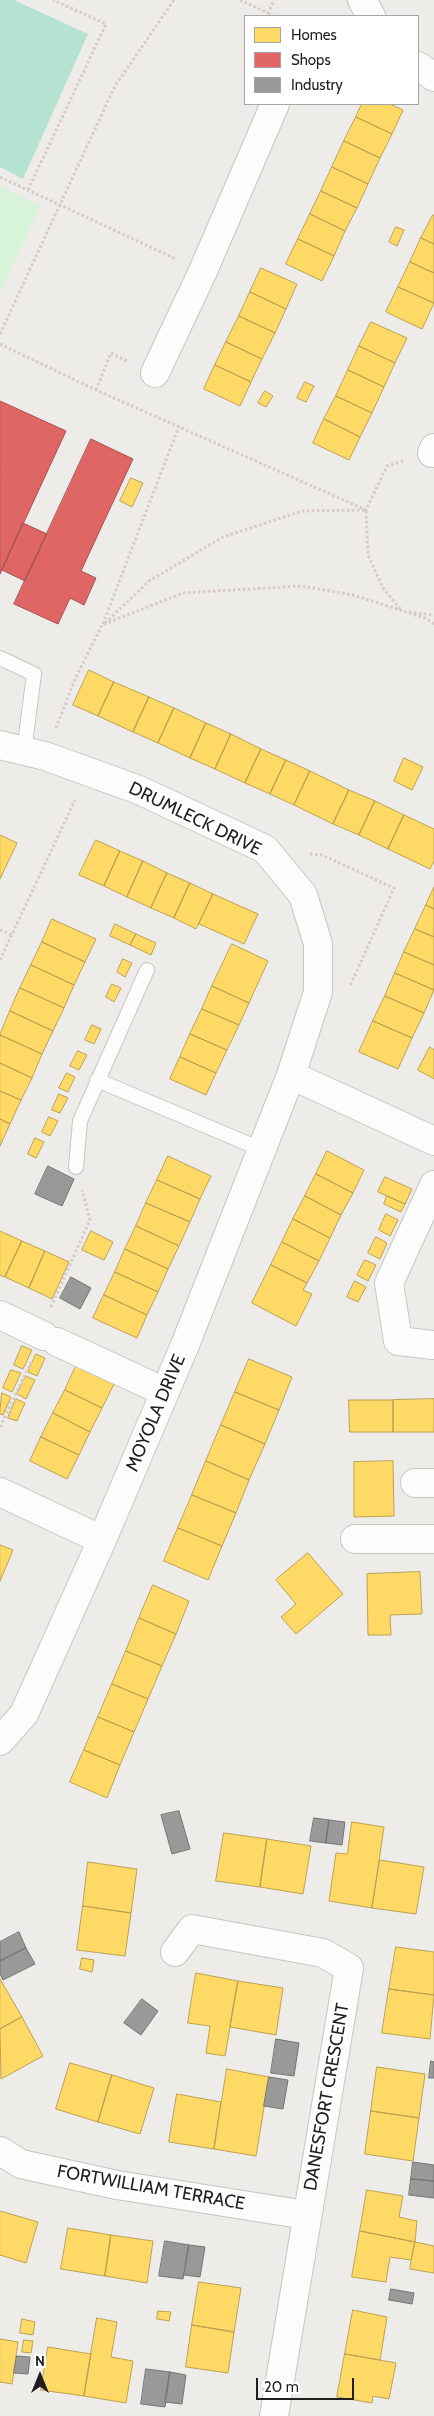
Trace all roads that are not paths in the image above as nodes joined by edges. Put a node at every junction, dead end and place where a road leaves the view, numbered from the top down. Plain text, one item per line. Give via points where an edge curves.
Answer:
1 (362, 0) edge
2 (370, 15) edge
3 (419, 67) edge
4 (434, 77) edge
5 (275, 105) edge
6 (155, 373) road end
7 (0, 658) edge
8 (23, 750) edge
9 (147, 970) dead end
10 (291, 1075) junction
11 (98, 1080) junction
12 (432, 1136) edge
13 (263, 1150) junction
14 (76, 1167) road end
15 (434, 1185) edge
16 (0, 1315) edge
17 (434, 1345) edge
18 (165, 1392) junction
19 (0, 1492) edge
20 (355, 1538) dead end
21 (434, 1538) edge
22 (102, 1540) junction
23 (0, 1740) edge
24 (175, 1952) dead end
25 (0, 2151) edge
26 (306, 2215) junction
27 (274, 2416) edge

1 - 2 street
3 - 4 street
5 - 6 street via 204,271
7 - 8 lane via 34,674
8 - 10 street, DRUMLECK DRIVE via 139,790 264,849 303,895 318,944 318,992
9 - 11 lane
10 - 12 street
10 - 13 street, MOYOLA DRIVE
11 - 13 lane
11 - 14 lane via 80,1121
13 - 18 street, MOYOLA DRIVE
15 - 17 street via 388,1283 398,1341
16 - 18 street
18 - 22 street, MOYOLA DRIVE
19 - 22 street
20 - 21 street
22 - 23 street, MOYOLA DRIVE via 24,1714
24 - 26 street, DANESFORT CRESCENT via 192,1929 324,1953 350,1968
25 - 26 street, FORTWILLIAM TERRACE via 21,2164 117,2185
26 - 27 street, DANESFORT CRESCENT

